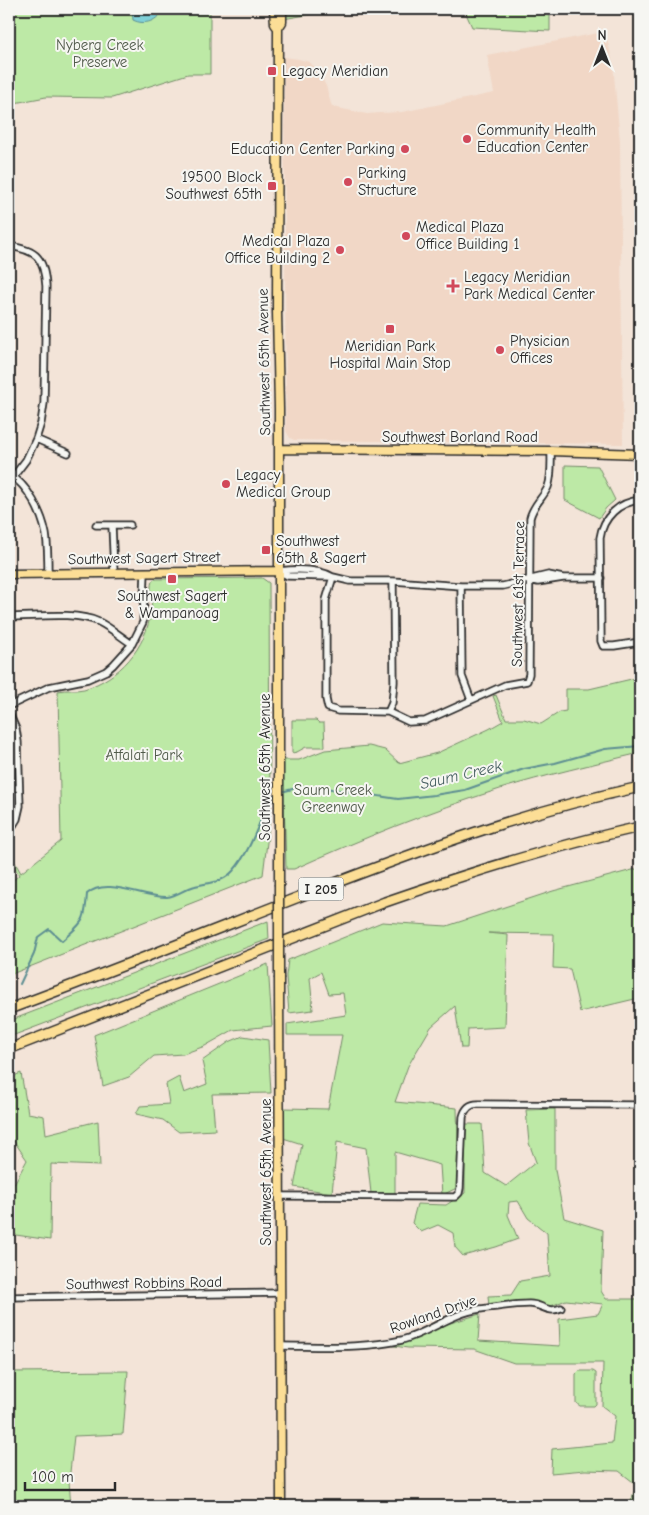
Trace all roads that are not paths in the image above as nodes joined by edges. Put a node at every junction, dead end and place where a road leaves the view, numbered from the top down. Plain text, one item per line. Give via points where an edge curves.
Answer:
1 (274, 9) edge
2 (282, 9) edge
3 (278, 28) junction
4 (9, 246) edge
5 (36, 439) junction
6 (279, 449) junction
7 (551, 451) junction
8 (68, 453) dead end
9 (640, 454) edge
10 (11, 476) edge
11 (640, 500) edge
12 (130, 525) dead end
13 (96, 526) dead end
14 (112, 526) junction
15 (279, 571) junction
16 (114, 572) junction
17 (145, 572) junction
18 (48, 573) junction
19 (9, 574) edge
20 (333, 577) junction
21 (600, 578) junction
22 (529, 580) junction
23 (394, 581) junction
24 (461, 586) junction
25 (9, 617) edge
26 (640, 642) edge
27 (132, 644) junction
28 (471, 700) junction
29 (9, 706) edge
30 (388, 712) junction
31 (9, 713) edge
32 (640, 787) edge
33 (9, 788) edge
34 (20, 788) junction
35 (640, 827) edge
36 (9, 832) edge
37 (9, 1009) edge
38 (75, 1024) junction
39 (9, 1048) edge
40 (9, 1055) edge
41 (640, 1105) edge
42 (280, 1196) junction
43 (280, 1293) junction
44 (9, 1297) edge
45 (561, 1308) dead end
46 (280, 1346) junction
47 (281, 1506) edge

1 - 3 main road, Southwest 65th Avenue via 274,24
2 - 3 main road, Southwest 65th Avenue via 282,22
3 - 6 main road, Southwest 65th Avenue
4 - 5 street via 24,248 34,254 41,260 45,274 44,403
5 - 8 street
5 - 10 street via 26,460
6 - 7 main road, Southwest Borland Road
6 - 15 main road, Southwest 65th Avenue
7 - 9 main road, Southwest Borland Road
7 - 22 street, Southwest 61st Terrace via 548,488 534,506 530,518
10 - 18 street via 32,500 42,521
11 - 21 street via 619,507 603,525
12 - 14 street
13 - 14 street
14 - 16 street
15 - 17 main road, Southwest Sagert Street
15 - 20 street, Southwest Sagert Street via 288,576
15 - 42 main road, Southwest 65th Avenue, bridge
16 - 17 main road, Southwest Sagert Street
16 - 18 main road, Southwest Sagert Street
17 - 27 street via 143,622
18 - 19 main road, Southwest Sagert Street
20 - 23 street, Southwest Sagert Street via 350,581
20 - 30 street via 326,600 328,708
21 - 22 street, Southwest Sagert Street
21 - 26 street via 603,646
22 - 24 street, Southwest Sagert Street via 503,586
22 - 28 street, Southwest 61st Terrace via 527,682 504,685
23 - 24 street, Southwest Sagert Street
23 - 30 street via 394,682
24 - 28 street via 462,676
25 - 27 street via 86,618 100,623
27 - 29 street via 98,676 49,687
28 - 30 street via 425,721 409,722
31 - 34 street via 16,729
32 - 37 highway, I 205 via 523,817 423,850
33 - 34 street
34 - 36 street via 17,820
35 - 38 highway, I 205 via 555,847 442,882
38 - 39 highway
38 - 40 highway
41 - 42 street via 470,1105 463,1117 460,1192 454,1197
42 - 43 main road, Southwest 65th Avenue
43 - 44 street, Southwest Robbins Road
43 - 46 main road, Southwest 65th Avenue
45 - 46 street, Rowland Drive via 554,1311 528,1304 472,1310 403,1340 352,1346
46 - 47 main road, Southwest 65th Avenue

